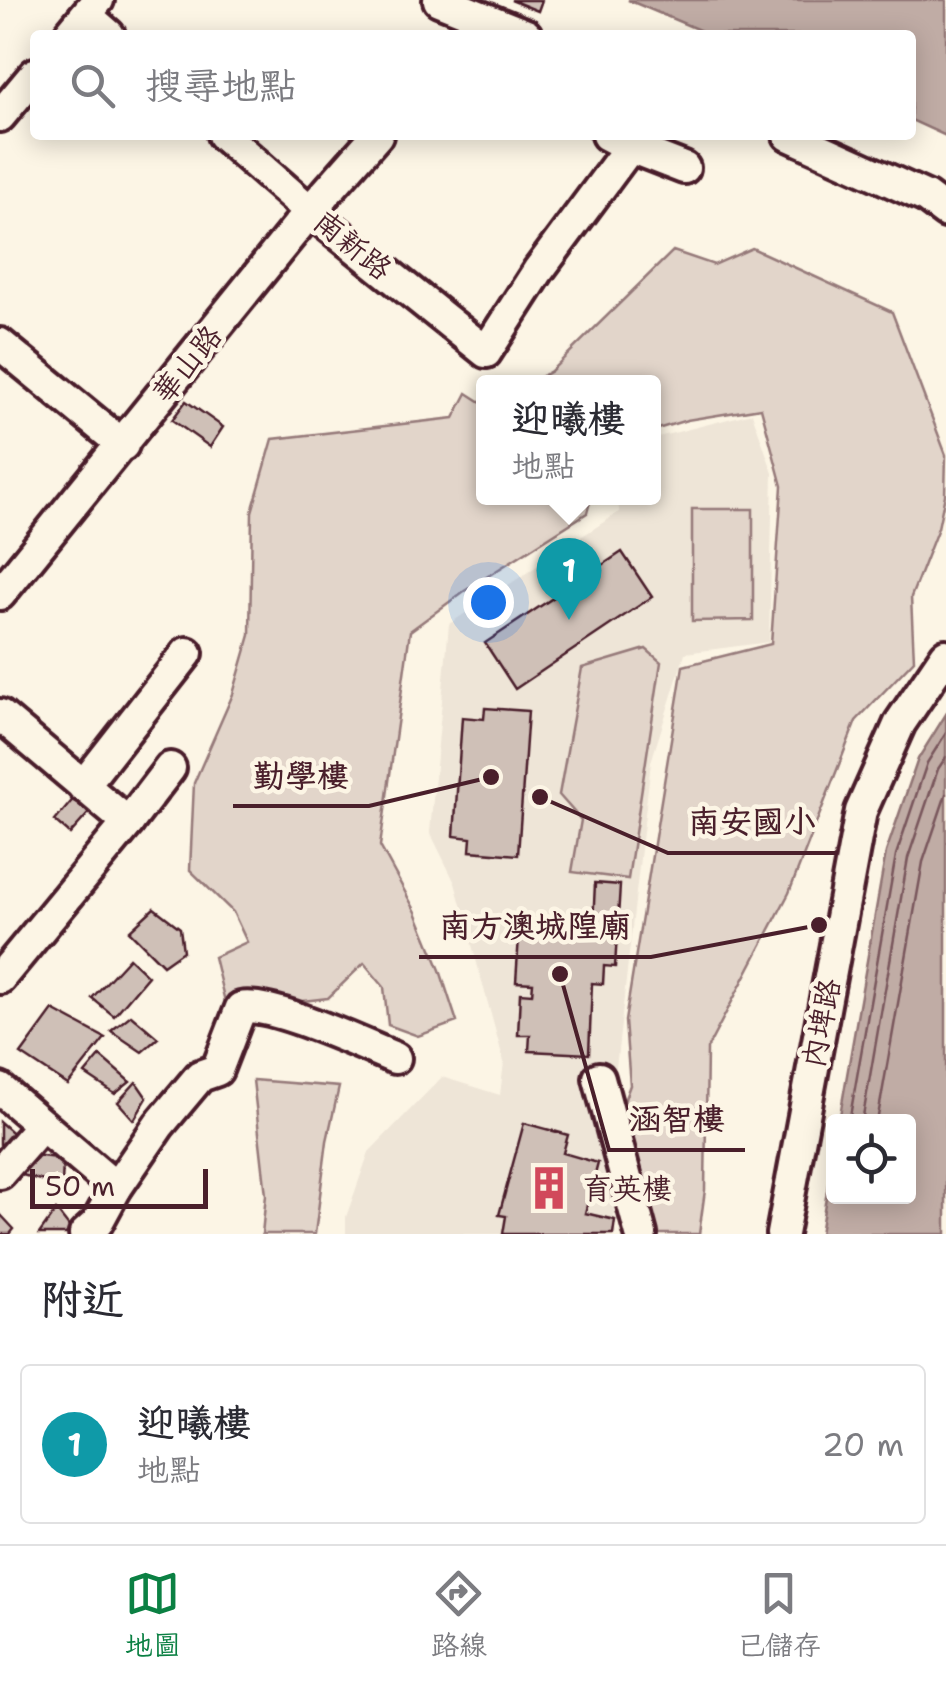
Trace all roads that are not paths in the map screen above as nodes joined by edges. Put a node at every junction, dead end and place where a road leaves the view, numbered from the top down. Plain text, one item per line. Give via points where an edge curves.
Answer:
1 (439, 0) edge
2 (474, 26) edge
3 (30, 80) edge
4 (0, 116) edge
5 (229, 140) edge
6 (372, 140) edge
7 (800, 140) edge
8 (618, 141) edge
9 (684, 168) dead end
10 (310, 211) junction
11 (946, 212) edge
12 (0, 344) edge
13 (123, 444) junction
14 (0, 594) edge
15 (186, 653) dead end
16 (946, 655) edge
17 (0, 715) edge
18 (170, 768) dead end
19 (84, 786) junction
20 (128, 822) junction
21 (0, 978) edge
22 (394, 1058) dead end
23 (599, 1078) dead end
24 (0, 1089) edge
25 (42, 1125) junction
26 (0, 1173) edge
27 (116, 1188) junction
28 (84, 1234) edge
29 (114, 1234) edge
30 (641, 1234) edge
31 (782, 1234) edge

1 - 2 street
3 - 4 street
5 - 10 street, 南新路
6 - 10 street, 華山路
7 - 11 street
8 - 9 street
8 - 10 street, 南新路 via 486,352
10 - 13 street, 華山路
12 - 13 street
13 - 14 street, 華山路
15 - 19 street
16 - 31 street, 內埤路 via 900,722 860,811
17 - 19 street
18 - 20 street
19 - 20 street
20 - 21 street
22 - 27 street via 314,1025 241,1008 217,1070 200,1076
23 - 30 street
24 - 25 street
25 - 26 street
25 - 27 street
27 - 28 street
27 - 29 street

